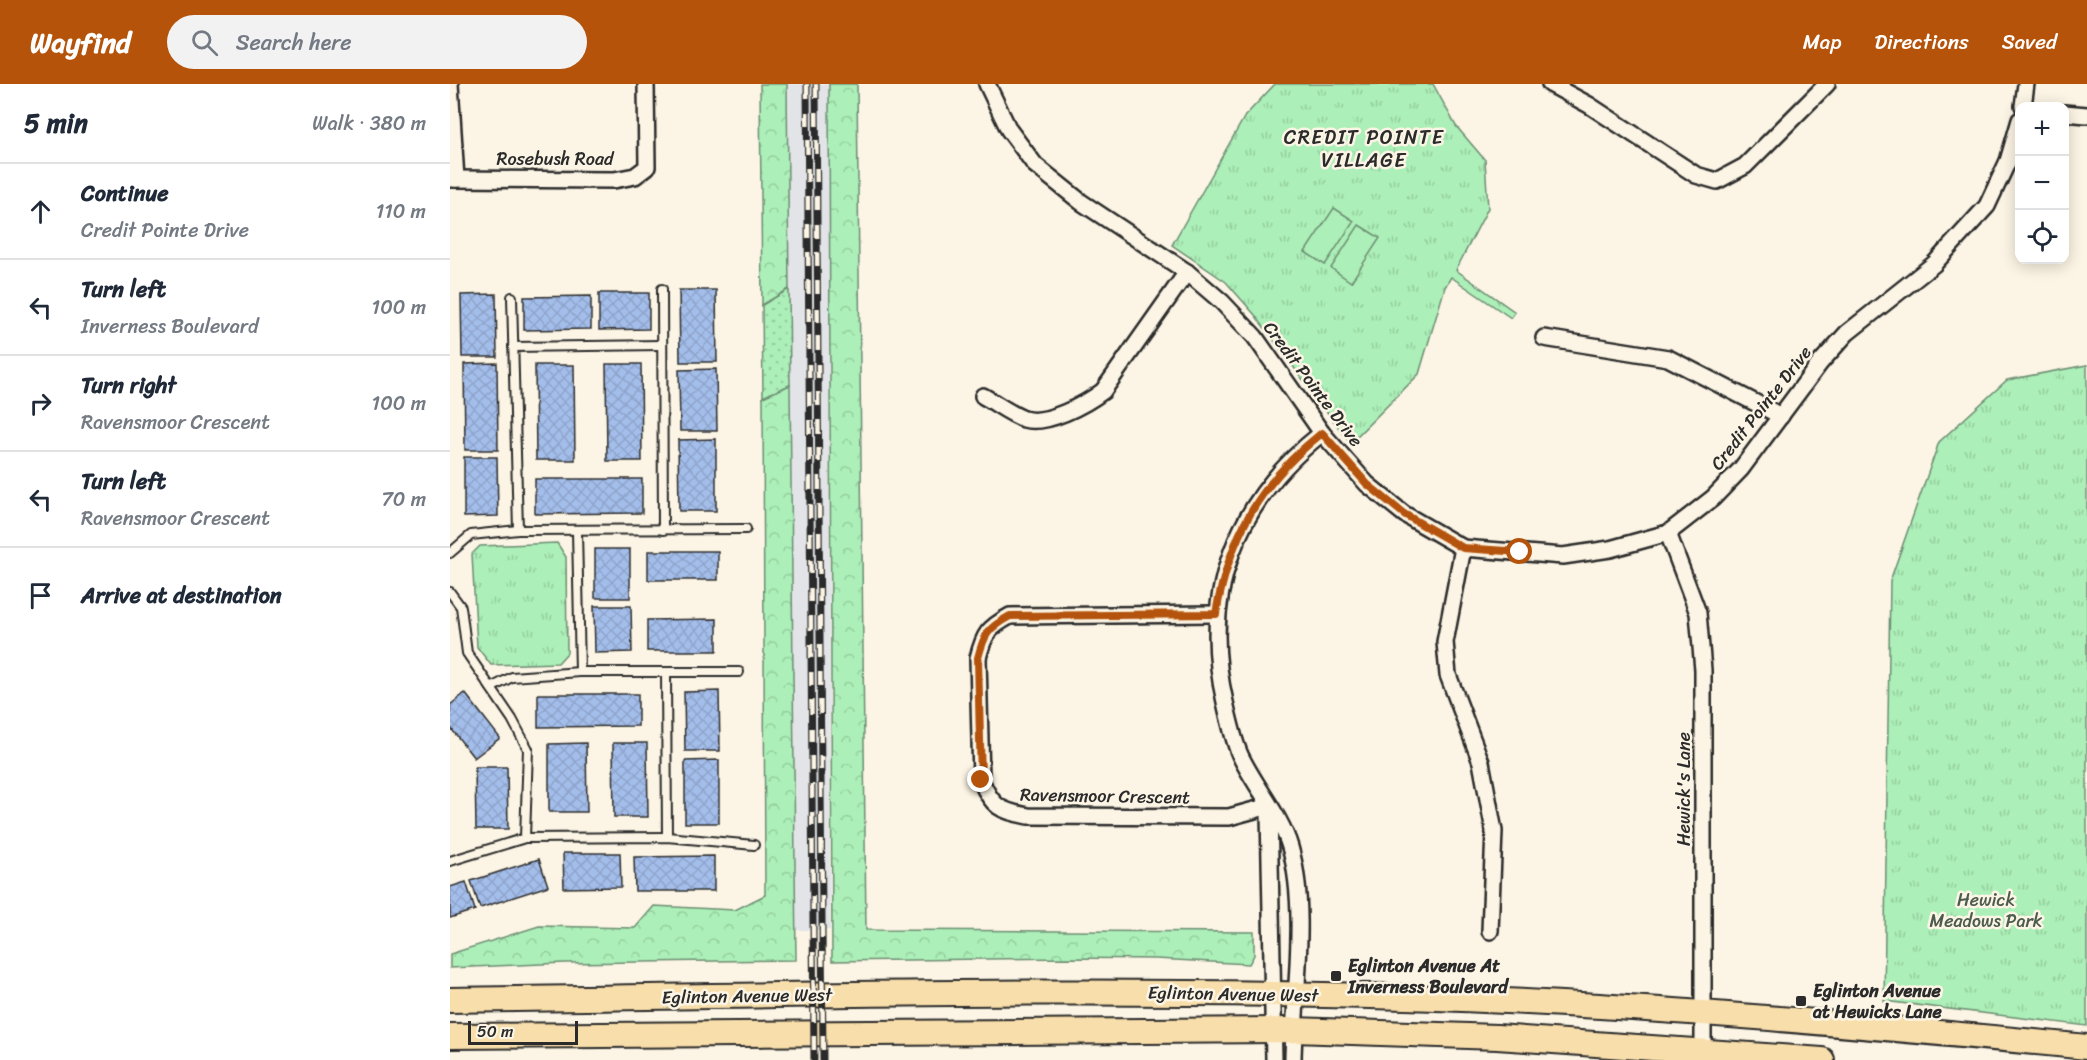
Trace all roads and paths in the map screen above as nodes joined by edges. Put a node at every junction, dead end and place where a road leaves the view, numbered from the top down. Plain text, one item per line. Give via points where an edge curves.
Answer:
1 (450, 84) edge
2 (646, 84) edge
3 (987, 84) edge
4 (1550, 84) edge
5 (1827, 84) edge
6 (2026, 84) edge
7 (2024, 102) edge
8 (2069, 113) edge
9 (2087, 115) edge
10 (2015, 135) edge
11 (453, 179) edge
12 (1187, 272) junction
13 (662, 289) dead end
14 (512, 297) dead end
15 (1544, 338) dead end
16 (662, 345) junction
17 (513, 346) junction
18 (983, 396) dead end
19 (1780, 416) junction
20 (1322, 433) junction
21 (746, 529) dead end
22 (518, 530) junction
23 (663, 530) junction
24 (577, 531) junction
25 (1668, 533) junction
26 (1463, 548) junction
27 (450, 553) edge
28 (450, 592) edge
29 (1216, 614) junction
30 (580, 672) junction
31 (666, 672) junction
32 (739, 672) dead end
33 (492, 688) junction
34 (1269, 806) junction
35 (667, 837) junction
36 (525, 838) junction
37 (754, 845) dead end
38 (450, 861) edge
39 (1490, 931) dead end
40 (1284, 994) junction
41 (450, 1000) edge
42 (1704, 1013) junction
43 (1284, 1030) junction
44 (450, 1036) edge
45 (2087, 1047) edge
46 (1703, 1050) junction
47 (1274, 1060) edge
48 (1293, 1060) edge
49 (1822, 1060) edge

1 - 11 street
2 - 11 street, Rosebush Road via 647,167 634,176 614,180
3 - 12 street, Credit Pointe Drive via 1009,130 1035,165 1081,202
4 - 5 street via 1599,111 1696,175 1717,181 1745,166
6 - 7 street
8 - 9 street
10 - 19 street, Credit Pointe Drive via 2008,161 1987,206 1934,264 1847,333
12 - 18 street via 1103,391 1083,405 1058,416 1026,420
12 - 20 street, Credit Pointe Drive via 1255,337
13 - 16 lane
14 - 17 lane
15 - 19 street via 1668,358
16 - 17 lane
16 - 23 lane
17 - 22 lane
19 - 25 street, Credit Pointe Drive via 1741,469 1713,498
20 - 26 street, Credit Pointe Drive via 1367,484 1404,514
20 - 29 street via 1288,463 1255,504 1238,533 1223,574
21 - 23 lane
22 - 24 lane
22 - 27 lane via 471,535
23 - 24 lane
24 - 30 lane
25 - 26 street, Credit Pointe Drive via 1610,549 1563,555
25 - 42 street, Hewick's Lane via 1698,613 1703,670
26 - 39 street via 1445,642 1448,675 1481,762 1494,831
28 - 33 lane via 460,607 467,654
29 - 34 street via 1218,669 1228,716 1240,754
29 - 34 street, Ravensmoor Crescent via 1010,616 993,626 983,638 978,658 981,780 988,797 1004,812 1028,816 1229,817
30 - 31 lane
30 - 33 lane via 512,677
31 - 32 lane
31 - 35 lane
33 - 36 lane via 528,749
34 - 40 street
34 - 40 street via 1290,846 1294,877 1297,915
35 - 36 lane
35 - 37 lane
36 - 38 lane
40 - 41 main road, Eglinton Avenue West via 1112,992
40 - 42 main road, Eglinton Avenue West
40 - 43 street
40 - 43 street
42 - 45 main road, Eglinton Avenue West
42 - 46 street, Hewick's Lane
43 - 44 main road, Eglinton Avenue West
43 - 46 main road, Eglinton Avenue West via 1485,1036
43 - 47 street
43 - 48 street
46 - 49 main road, Eglinton Avenue West

